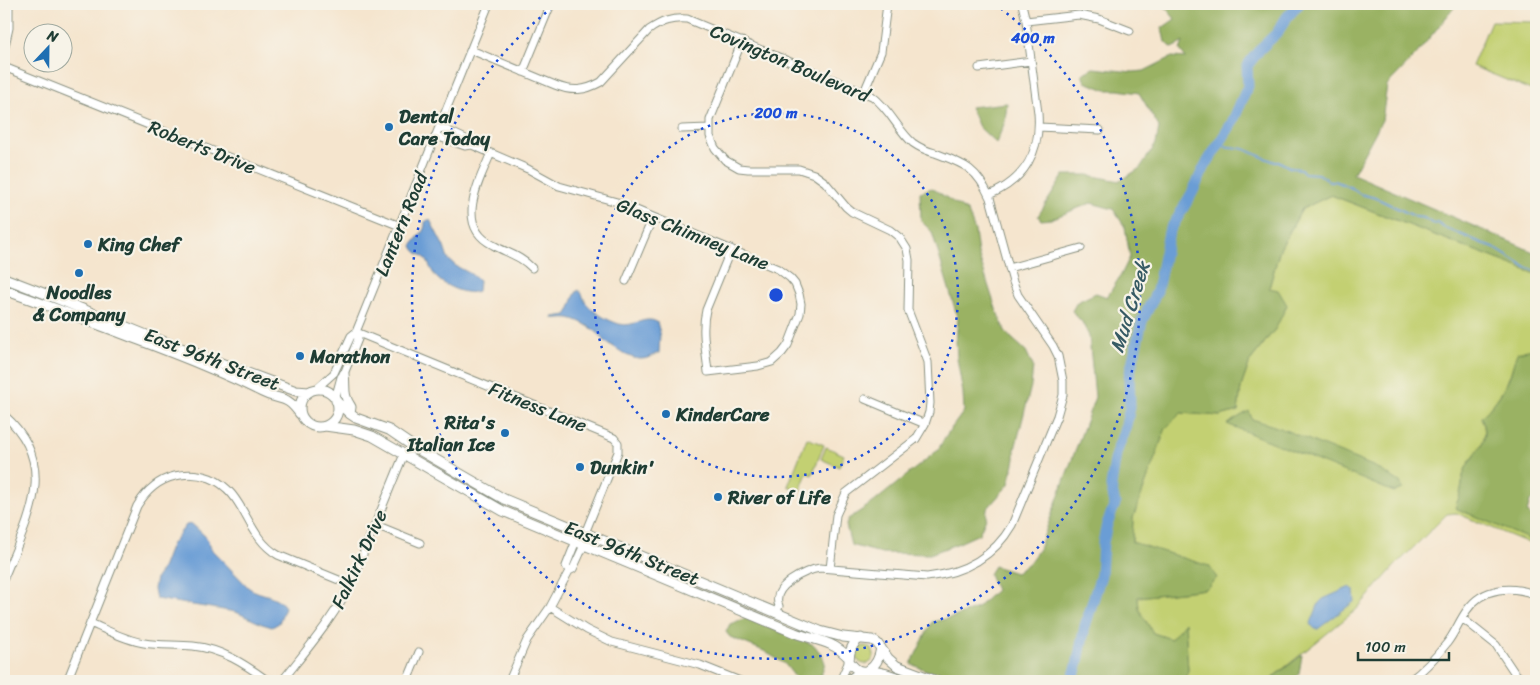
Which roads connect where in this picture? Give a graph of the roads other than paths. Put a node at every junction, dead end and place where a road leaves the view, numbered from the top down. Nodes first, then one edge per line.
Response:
1 (9, 4) edge
2 (489, 4) edge
3 (550, 4) edge
4 (887, 4) edge
5 (1022, 4) edge
6 (1026, 21) junction
7 (1130, 31) dead end
8 (742, 41) junction
9 (4, 50) edge
10 (471, 50) junction
11 (1031, 61) junction
12 (4, 67) edge
13 (978, 68) dead end
14 (523, 72) junction
15 (864, 92) junction
16 (440, 127) junction
17 (1039, 127) junction
18 (709, 128) junction
19 (682, 129) dead end
20 (1100, 130) dead end
21 (436, 136) junction
22 (472, 145) junction
23 (491, 153) junction
24 (989, 195) junction
25 (653, 217) junction
26 (400, 226) junction
27 (1081, 248) dead end
28 (731, 249) junction
29 (532, 268) dead end
30 (1009, 268) junction
31 (4, 278) edge
32 (626, 281) dead end
33 (4, 290) edge
34 (356, 332) junction
35 (344, 374) junction
36 (312, 391) junction
37 (865, 399) dead end
38 (335, 400) junction
39 (300, 414) junction
40 (350, 414) junction
41 (4, 415) edge
42 (925, 424) junction
43 (325, 426) junction
44 (404, 454) junction
45 (376, 524) junction
46 (585, 534) junction
47 (420, 543) dead end
48 (580, 543) junction
49 (830, 569) junction
50 (4, 578) edge
51 (351, 585) junction
52 (1536, 594) edge
53 (777, 603) junction
54 (723, 604) junction
55 (550, 606) junction
56 (766, 609) junction
57 (776, 613) junction
58 (1462, 618) junction
59 (90, 623) junction
60 (862, 638) junction
61 (881, 648) junction
62 (419, 652) dead end
63 (849, 659) junction
64 (864, 670) junction
65 (67, 681) edge
66 (268, 681) edge
67 (282, 681) edge
68 (407, 681) edge
69 (509, 681) edge
70 (740, 681) edge
71 (840, 681) edge
72 (846, 681) edge
73 (908, 681) edge
74 (937, 681) edge
75 (1409, 681) edge
76 (1523, 681) edge

1 - 9 street
2 - 10 street, Lantern Road
3 - 14 street
4 - 15 street
5 - 6 street
6 - 7 street
6 - 11 street
8 - 14 street, Covington Boulevard
8 - 15 street, Covington Boulevard
8 - 18 street
10 - 14 street, Covington Boulevard
10 - 16 street, Lantern Road
11 - 13 street
11 - 17 street
12 - 26 street, Roberts Drive
15 - 24 street, Covington Boulevard
16 - 21 street, Lantern Road
16 - 22 street, Glass Chimney Lane
17 - 20 street
17 - 24 street
18 - 19 street
18 - 42 street
21 - 22 street, Glass Chimney Lane
21 - 26 street, Lantern Road
22 - 23 street, Glass Chimney Lane
23 - 25 street, Glass Chimney Lane
23 - 29 street
24 - 30 street, Covington Boulevard
25 - 28 street, Glass Chimney Lane
25 - 32 street
26 - 34 street, Lantern Road
27 - 30 street
28 - 28 street, Glass Chimney Lane
30 - 49 street, Covington Boulevard
31 - 36 main road, East 96th Street
33 - 39 main road, East 96th Street
34 - 35 street, Lantern Road
34 - 36 street, Lantern Road
34 - 46 street, Fitness Lane
35 - 38 street, Lantern Road
35 - 40 main road
36 - 38 main road
36 - 39 main road
37 - 42 street
38 - 40 main road, East 96th Street
38 - 43 main road
39 - 43 main road
40 - 46 main road, East 96th Street
41 - 50 street
42 - 49 street
43 - 44 main road, East 96th Street
44 - 45 street, Falkirk Drive
44 - 48 main road, East 96th Street
45 - 47 street
45 - 51 street, Falkirk Drive
46 - 48 street, Fitness Lane
46 - 56 main road, East 96th Street
48 - 54 main road, East 96th Street
48 - 55 street, Fitness Lane
49 - 53 street, Covington Boulevard
51 - 59 street
51 - 67 street, Falkirk Drive
52 - 58 street
53 - 56 street, Covington Boulevard
53 - 57 street, Covington Boulevard
54 - 57 main road
54 - 63 main road, East 96th Street
55 - 69 street, Fitness Lane
55 - 70 street
56 - 57 main road, East 96th Street
57 - 60 main road, East 96th Street
58 - 75 street
58 - 76 street
59 - 65 street
59 - 66 street
60 - 61 main road, East 96th Street
60 - 63 main road
61 - 64 main road
61 - 74 main road, East 96th Street
62 - 68 street
63 - 64 main road, East 96th Street
63 - 71 street
64 - 72 street
64 - 73 main road

